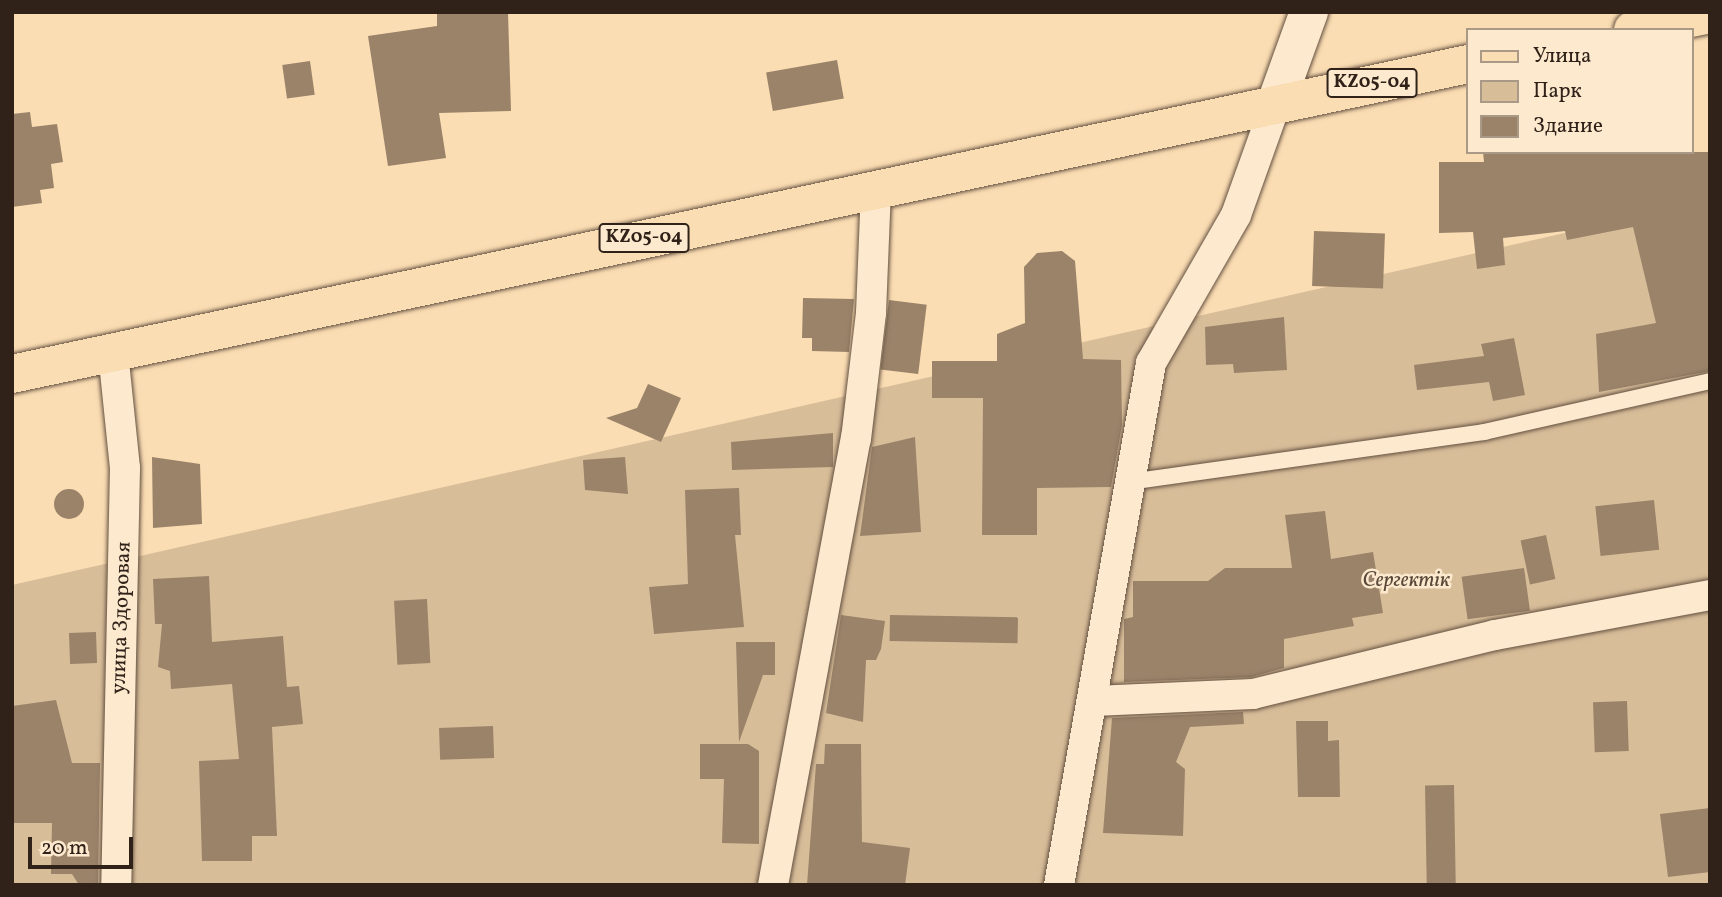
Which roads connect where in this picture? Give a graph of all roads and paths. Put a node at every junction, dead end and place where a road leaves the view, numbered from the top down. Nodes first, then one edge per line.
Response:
1 (1309, 12) edge
2 (1710, 14) edge
3 (1643, 28) edge
4 (1466, 64) edge
5 (1276, 103) junction
6 (876, 187) junction
7 (113, 352) junction
8 (12, 374) edge
9 (1710, 381) edge
10 (1129, 482) junction
11 (1710, 595) edge
12 (1094, 701) junction
13 (116, 885) edge
14 (773, 885) edge
15 (1059, 885) edge

1 - 5 street
2 - 3 main road
4 - 5 main road, KZ05-04
5 - 6 main road, KZ05-04
5 - 10 street
6 - 7 main road, KZ05-04
6 - 14 street
7 - 8 main road, KZ05-04
7 - 13 street, улица Здоровая
9 - 10 lane
10 - 12 street
11 - 12 street
12 - 15 street

